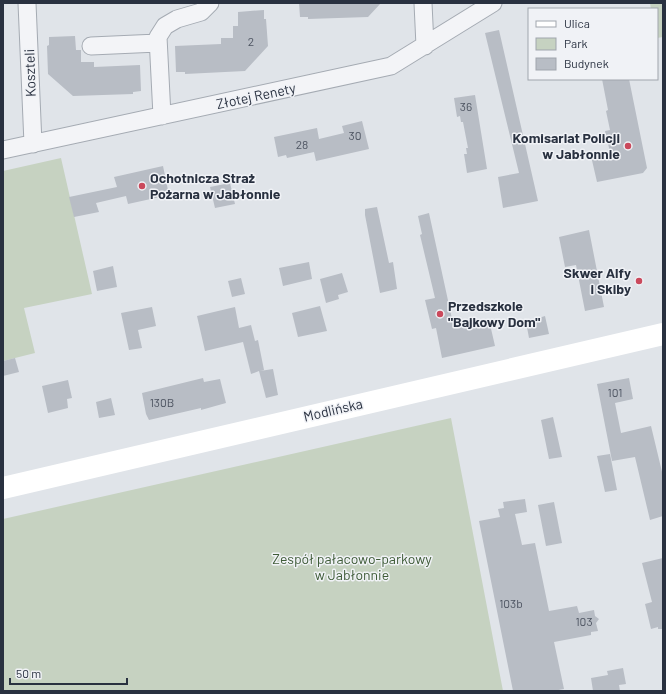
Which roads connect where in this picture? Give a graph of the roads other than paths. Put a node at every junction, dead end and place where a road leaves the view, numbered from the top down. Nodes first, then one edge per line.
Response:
1 (27, 3) edge
2 (210, 3) edge
3 (423, 3) edge
4 (493, 3) edge
5 (158, 43) junction
6 (90, 46) dead end
7 (425, 46) junction
8 (162, 116) junction
9 (33, 144) junction
10 (3, 150) edge
11 (663, 334) edge
12 (3, 488) edge

1 - 9 street, Koszteli
2 - 5 street
3 - 7 street
4 - 7 street, Złotej Renety
5 - 6 street
5 - 8 street
7 - 8 street, Złotej Renety
8 - 9 street, Złotej Renety
9 - 10 street, Złotej Renety
11 - 12 main road, Modlińska

